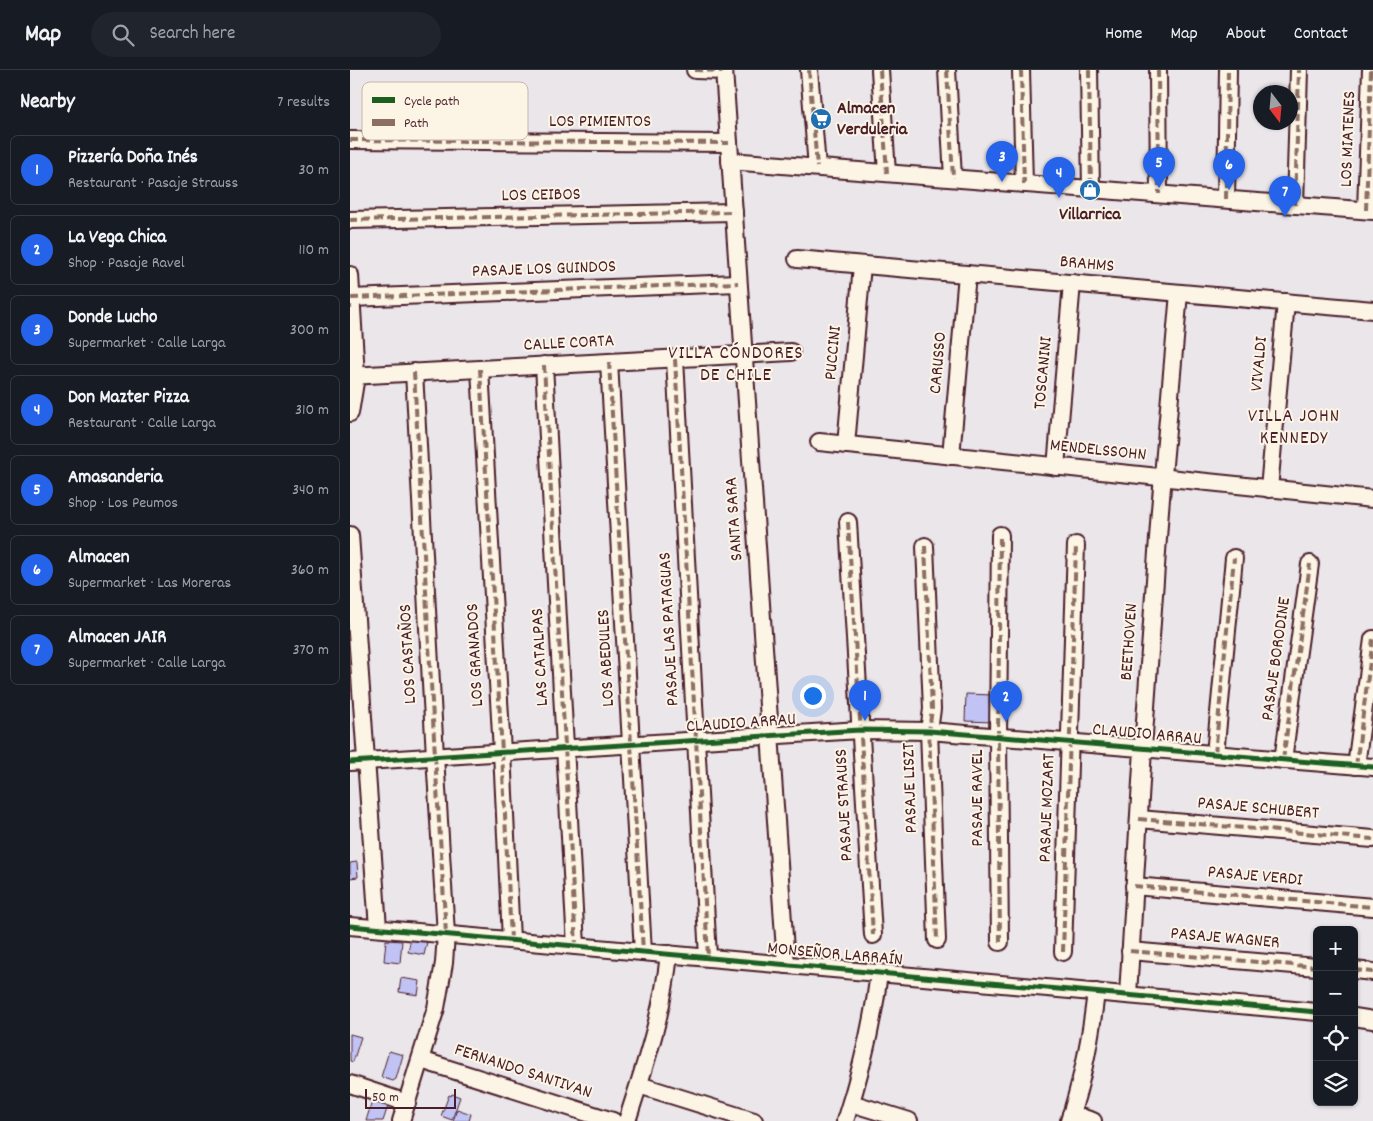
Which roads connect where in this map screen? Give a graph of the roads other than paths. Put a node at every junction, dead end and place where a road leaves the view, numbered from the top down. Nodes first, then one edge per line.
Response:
1 (695, 70) edge
2 (724, 70) edge
3 (809, 70) edge
4 (880, 70) edge
5 (947, 70) edge
6 (1020, 70) edge
7 (1090, 70) edge
8 (1158, 70) edge
9 (1228, 70) edge
10 (1300, 70) edge
11 (1371, 70) edge
12 (350, 140) edge
13 (729, 143) junction
14 (730, 161) junction
15 (817, 167) junction
16 (887, 173) junction
17 (953, 178) junction
18 (1024, 184) junction
19 (1091, 189) junction
20 (1158, 194) junction
21 (1226, 199) junction
22 (1295, 205) junction
23 (1369, 210) edge
24 (734, 212) junction
25 (350, 220) edge
26 (797, 259) dead end
27 (862, 265) junction
28 (967, 274) junction
29 (350, 275) edge
30 (738, 283) junction
31 (1072, 284) junction
32 (1179, 293) junction
33 (1286, 302) junction
34 (351, 304) edge
35 (1373, 310) edge
36 (791, 352) dead end
37 (743, 355) junction
38 (674, 359) junction
39 (609, 362) junction
40 (544, 365) junction
41 (480, 369) junction
42 (414, 372) junction
43 (353, 376) edge
44 (350, 413) edge
45 (819, 442) dead end
46 (846, 445) junction
47 (951, 456) junction
48 (1056, 467) junction
49 (1162, 478) junction
50 (1269, 488) junction
51 (1373, 499) edge
52 (848, 522) dead end
53 (350, 535) edge
54 (1000, 535) dead end
55 (1076, 545) dead end
56 (926, 546) dead end
57 (1234, 558) dead end
58 (1310, 564) dead end
59 (1373, 639) edge
60 (860, 730) junction
61 (929, 732) junction
62 (770, 736) junction
63 (998, 737) junction
64 (696, 740) junction
65 (1070, 743) junction
66 (632, 744) junction
67 (566, 748) junction
68 (1143, 749) junction
69 (502, 752) junction
70 (1215, 754) junction
71 (435, 756) junction
72 (1283, 760) junction
73 (358, 761) edge
74 (1356, 766) junction
75 (1373, 767) edge
76 (1139, 818) junction
77 (1373, 840) edge
78 (1134, 886) junction
79 (1373, 907) edge
80 (350, 926) edge
81 (378, 928) junction
82 (446, 934) junction
83 (873, 935) dead end
84 (511, 940) junction
85 (937, 940) dead end
86 (1000, 942) dead end
87 (576, 946) junction
88 (1130, 950) junction
89 (643, 952) junction
90 (1063, 952) dead end
91 (668, 954) junction
92 (708, 957) junction
93 (786, 964) junction
94 (1313, 967) edge
95 (1358, 970) edge
96 (1373, 972) edge
97 (879, 973) junction
98 (1096, 992) junction
99 (1128, 995) junction
100 (1313, 1012) edge
101 (1358, 1018) edge
102 (1373, 1020) edge
103 (421, 1060) junction
104 (350, 1084) edge
105 (639, 1085) junction
106 (407, 1103) junction
107 (851, 1103) junction
108 (1070, 1118) edge
109 (401, 1121) edge
110 (613, 1121) edge
111 (627, 1121) edge
112 (754, 1121) edge
113 (845, 1121) edge
114 (909, 1121) edge
115 (1093, 1121) edge

1 - 2 street
2 - 13 street, SANTA SARA
3 - 15 street
4 - 16 street
5 - 17 street
6 - 18 street
7 - 19 street
8 - 20 street
9 - 21 street
10 - 22 street
11 - 23 street, LOS MIATENES
12 - 13 street, LOS PIMIENTOS
13 - 14 street, SANTA SARA
14 - 15 street
14 - 24 street, SANTA SARA
15 - 16 street
16 - 17 street
17 - 18 street
18 - 19 street
19 - 20 street
20 - 21 street
21 - 22 street
22 - 23 street
24 - 25 street, LOS CEIBOS
24 - 30 street, SANTA SARA
26 - 27 street, BRAHMS
27 - 28 street, BRAHMS
27 - 46 street, PUCCINI
28 - 31 street, BRAHMS
28 - 47 street, CARUSSO
29 - 34 street
30 - 34 street, PASAJE LOS GUINDOS
30 - 37 street, SANTA SARA
31 - 32 street, BRAHMS
31 - 48 street, TOSCANINI
32 - 33 street, BRAHMS
32 - 49 street, BEETHOVEN
33 - 35 street, BRAHMS
33 - 50 street, VIVALDI
34 - 43 street
36 - 37 street, CALLE CORTA
37 - 38 street, CALLE CORTA
37 - 62 street, SANTA SARA
38 - 39 street, CALLE CORTA
38 - 64 street, PASAJE LAS PATAGUAS
39 - 40 street, CALLE CORTA
39 - 66 street, LOS ABEDULES
40 - 41 street, CALLE CORTA
40 - 67 street, LAS CATALPAS
41 - 42 street, CALLE CORTA
41 - 69 street, LOS GRANADOS
42 - 43 street, CALLE CORTA
42 - 71 street, LOS CASTAÑOS
43 - 44 street
45 - 46 street, MENDELSSOHN
46 - 47 street, MENDELSSOHN
47 - 48 street, MENDELSSOHN
48 - 49 street, MENDELSSOHN
49 - 50 street, MENDELSSOHN
49 - 68 street, BEETHOVEN
50 - 51 street, MENDELSSOHN
52 - 60 street, PASAJE STRAUSS
53 - 73 street
54 - 63 street, PASAJE RAVEL
55 - 65 street, PASAJE MOZART
56 - 61 street, PASAJE LISZT
57 - 70 street
58 - 72 street, PASAJE BORODINE
59 - 74 street
60 - 61 street, CLAUDIO ARRAU
60 - 62 street, CLAUDIO ARRAU
60 - 83 street, PASAJE STRAUSS
61 - 63 street, CLAUDIO ARRAU
61 - 85 street, PASAJE LISZT
62 - 64 street, CLAUDIO ARRAU
62 - 93 street, SANTA SARA
63 - 65 street, CLAUDIO ARRAU
63 - 86 street, PASAJE RAVEL
64 - 66 street, CLAUDIO ARRAU
64 - 92 street, PASAJE LAS PATAGUAS
65 - 68 street, CLAUDIO ARRAU
65 - 90 street, PASAJE MOZART
66 - 67 street, CLAUDIO ARRAU
66 - 89 street, LOS ABEDULES
67 - 69 street, CLAUDIO ARRAU
67 - 87 street, LAS CATALPAS
68 - 70 street, CLAUDIO ARRAU
68 - 76 street, BEETHOVEN
69 - 71 street, CLAUDIO ARRAU
69 - 84 street, LOS GRANADOS
70 - 72 street, CLAUDIO ARRAU
71 - 73 street, CLAUDIO ARRAU
71 - 82 street, LOS CASTAÑOS
72 - 74 street, CLAUDIO ARRAU
73 - 81 street
74 - 75 street, CLAUDIO ARRAU
76 - 77 street, PASAJE SCHUBERT
76 - 78 street, BEETHOVEN
78 - 79 street, PASAJE VERDI
78 - 88 street, BEETHOVEN
80 - 81 street, MONSEÑOR LARRAÍN
81 - 82 street, MONSEÑOR LARRAÍN
82 - 84 street, MONSEÑOR LARRAÍN
82 - 103 street, LOS CASTAÑOS
84 - 87 street, MONSEÑOR LARRAÍN
87 - 89 street, MONSEÑOR LARRAÍN
88 - 94 street, PASAJE WAGNER
88 - 99 street, BEETHOVEN
89 - 91 street, MONSEÑOR LARRAÍN
91 - 92 street, MONSEÑOR LARRAÍN
91 - 105 street
92 - 93 street, MONSEÑOR LARRAÍN
93 - 97 street, MONSEÑOR LARRAÍN
95 - 96 street
97 - 98 street, MONSEÑOR LARRAÍN
97 - 107 street
98 - 99 street, MONSEÑOR LARRAÍN
98 - 108 street
99 - 100 street, MONSEÑOR LARRAÍN
101 - 102 street
103 - 106 street, LOS CASTAÑOS
103 - 110 street, FERNANDO SANTIVAN
104 - 106 street
105 - 111 street
105 - 112 street
106 - 109 street, LOS CASTAÑOS
107 - 113 street
107 - 114 street
108 - 115 street

